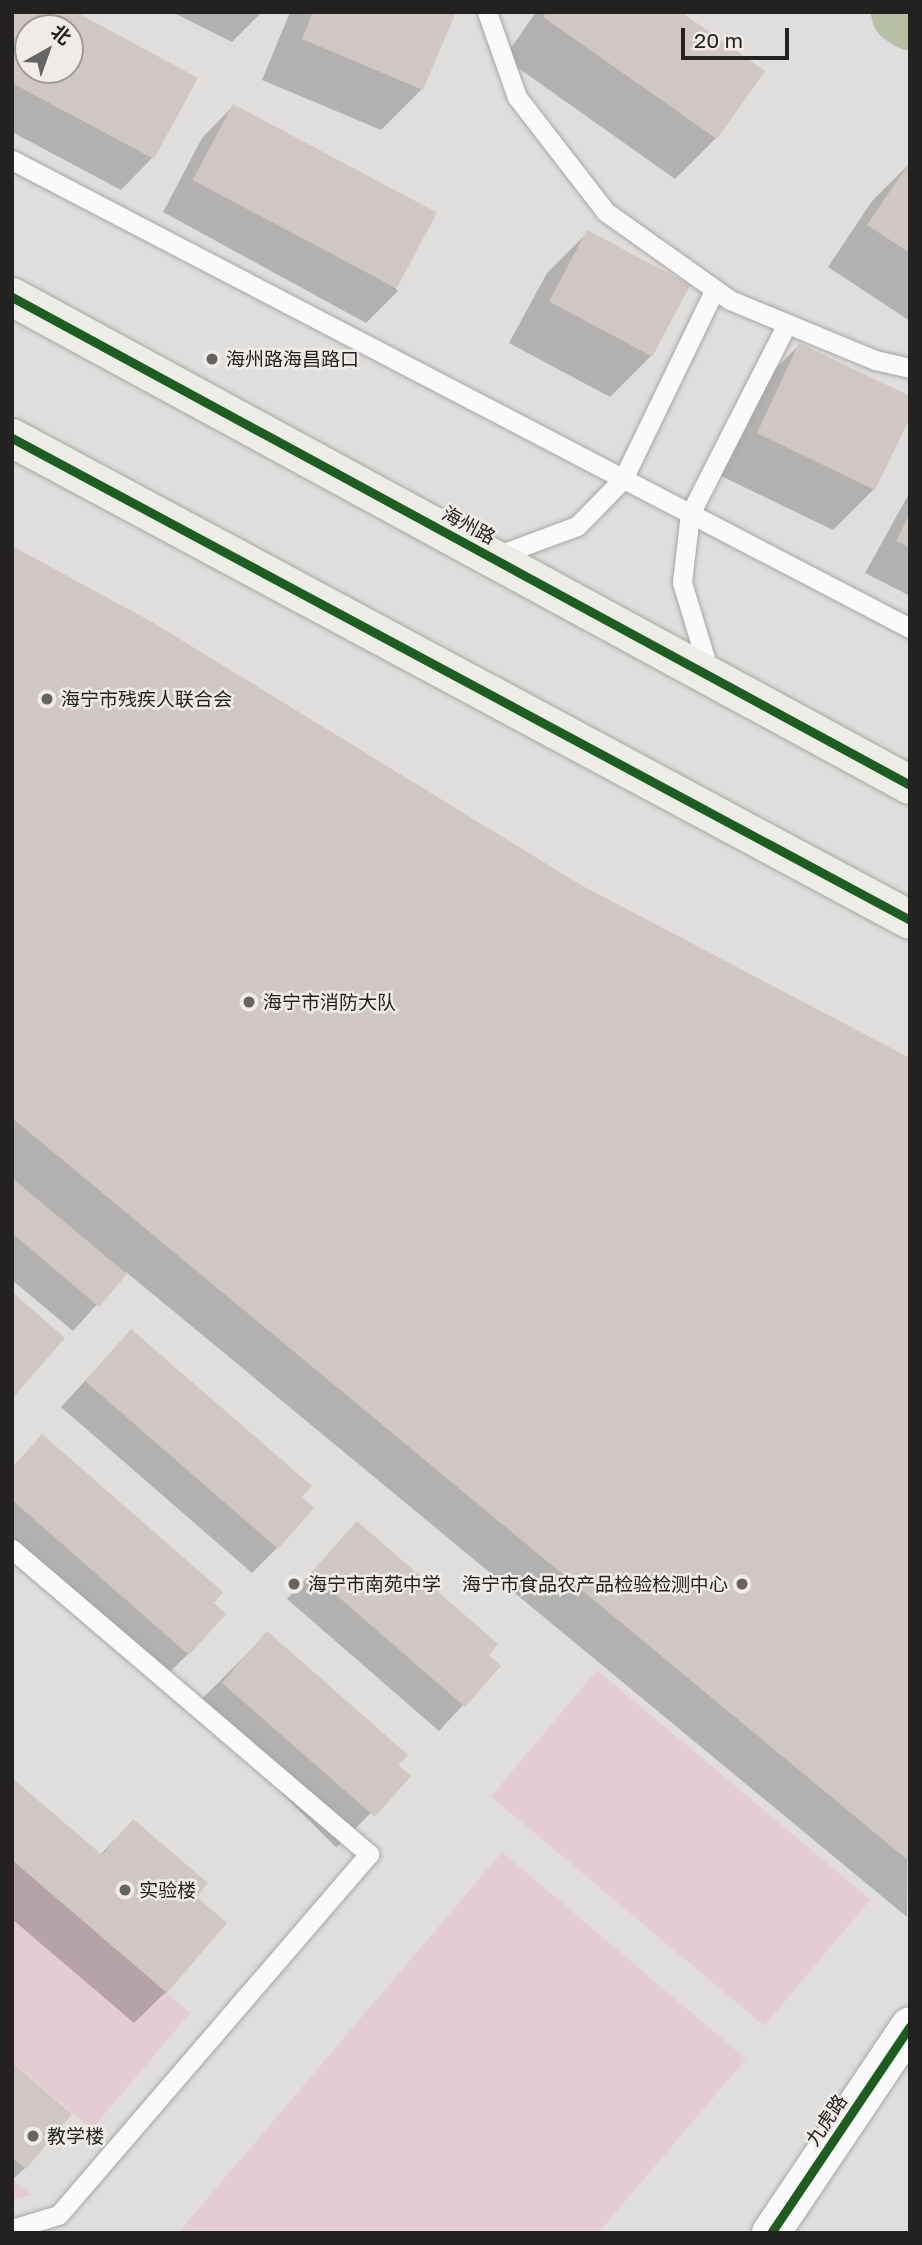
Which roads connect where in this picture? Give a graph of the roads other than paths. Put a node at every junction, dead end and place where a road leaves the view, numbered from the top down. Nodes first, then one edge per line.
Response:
1 (487, 12) edge
2 (12, 160) edge
3 (715, 289) junction
4 (12, 297) edge
5 (787, 324) junction
6 (910, 368) edge
7 (12, 438) edge
8 (623, 479) junction
9 (690, 514) junction
10 (492, 557) junction
11 (910, 628) edge
12 (710, 676) junction
13 (910, 785) edge
14 (910, 920) edge
15 (12, 1549) edge
16 (910, 2026) edge
17 (12, 2229) edge
18 (771, 2233) edge

1 - 3 lane
2 - 8 lane
3 - 5 lane
3 - 8 lane
4 - 10 main road, 海州路
5 - 6 lane
5 - 9 lane
7 - 14 main road
8 - 9 lane
8 - 10 lane
9 - 11 lane
9 - 12 lane
10 - 12 main road, 海州路
12 - 13 main road, 海州路
15 - 17 lane
16 - 18 street, 九虎路

